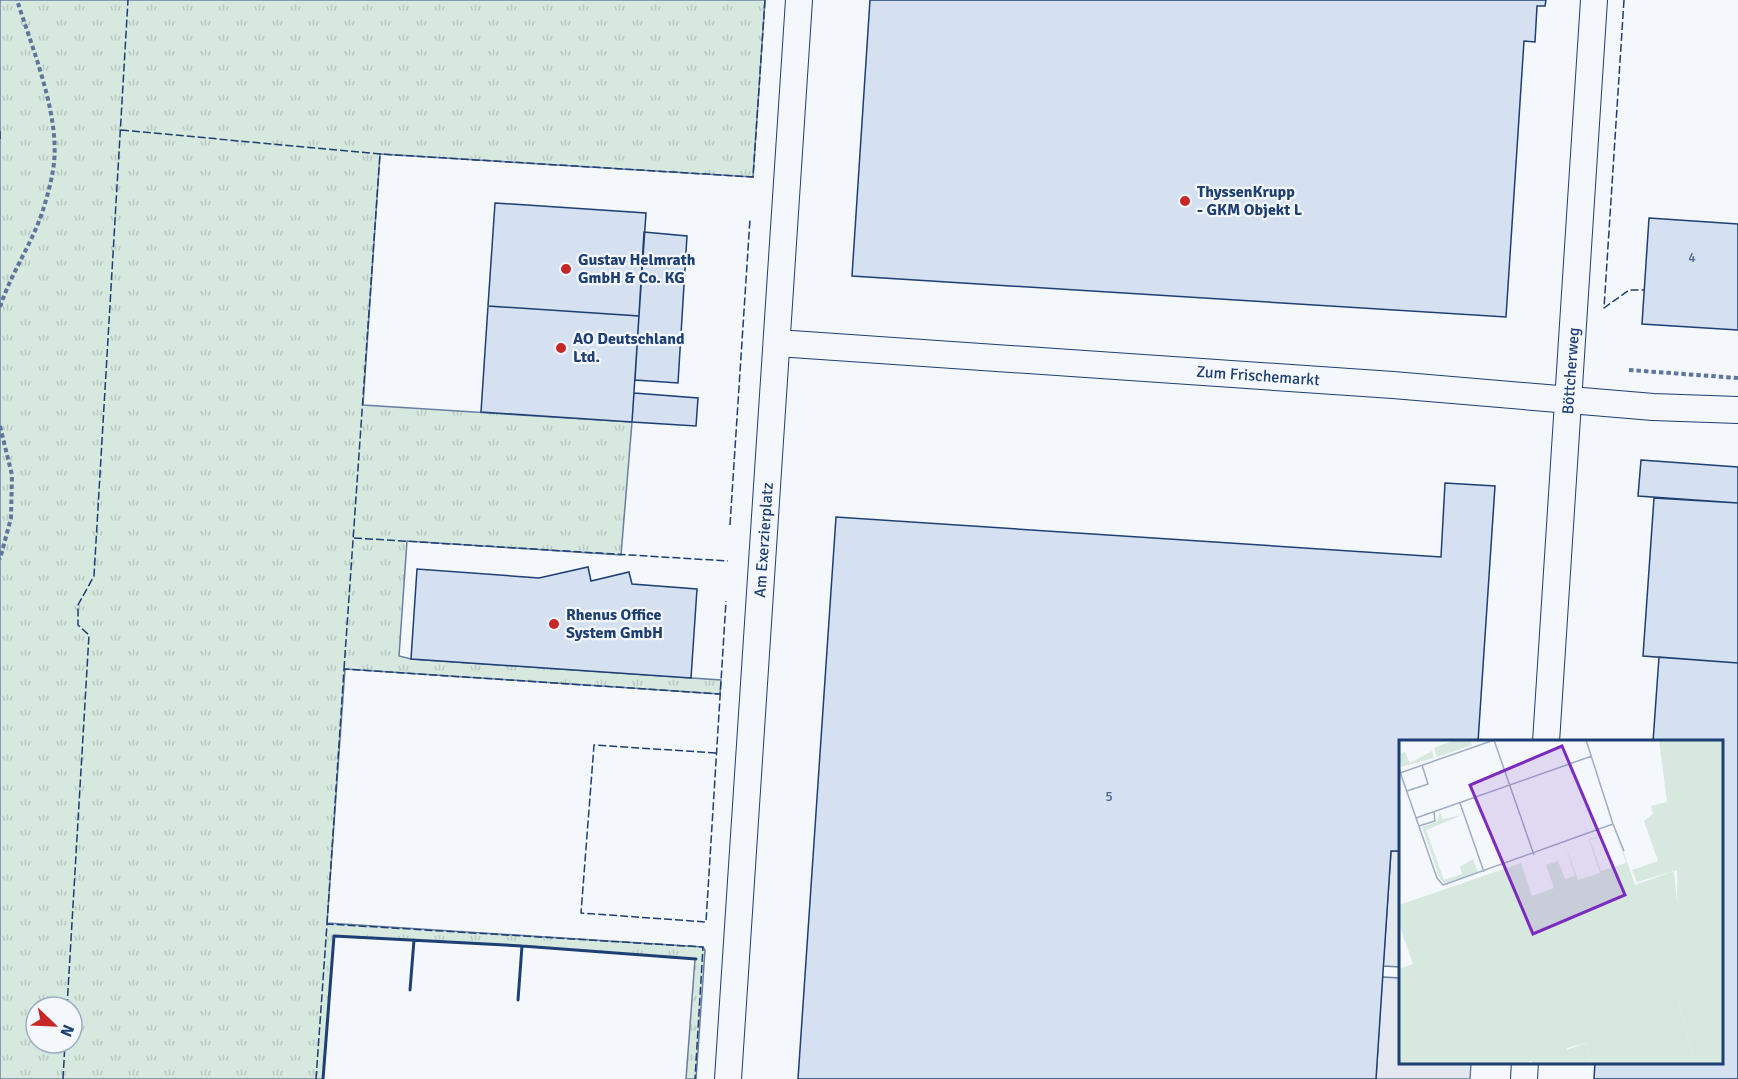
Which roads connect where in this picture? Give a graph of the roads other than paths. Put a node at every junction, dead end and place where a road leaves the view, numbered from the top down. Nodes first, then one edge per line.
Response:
1 (799, 0) edge
2 (1594, 0) edge
3 (777, 343) junction
4 (1569, 399) junction
5 (1738, 410) edge
6 (1546, 740) edge
7 (1525, 1064) edge
8 (728, 1079) edge
9 (1524, 1079) edge

1 - 3 street, Am Exerzierplatz
2 - 4 street, Böttcherweg
3 - 4 street, Zum Frischemarkt
3 - 8 street, Am Exerzierplatz
4 - 5 street, Zum Frischemarkt
4 - 6 street, Böttcherweg
7 - 9 street

